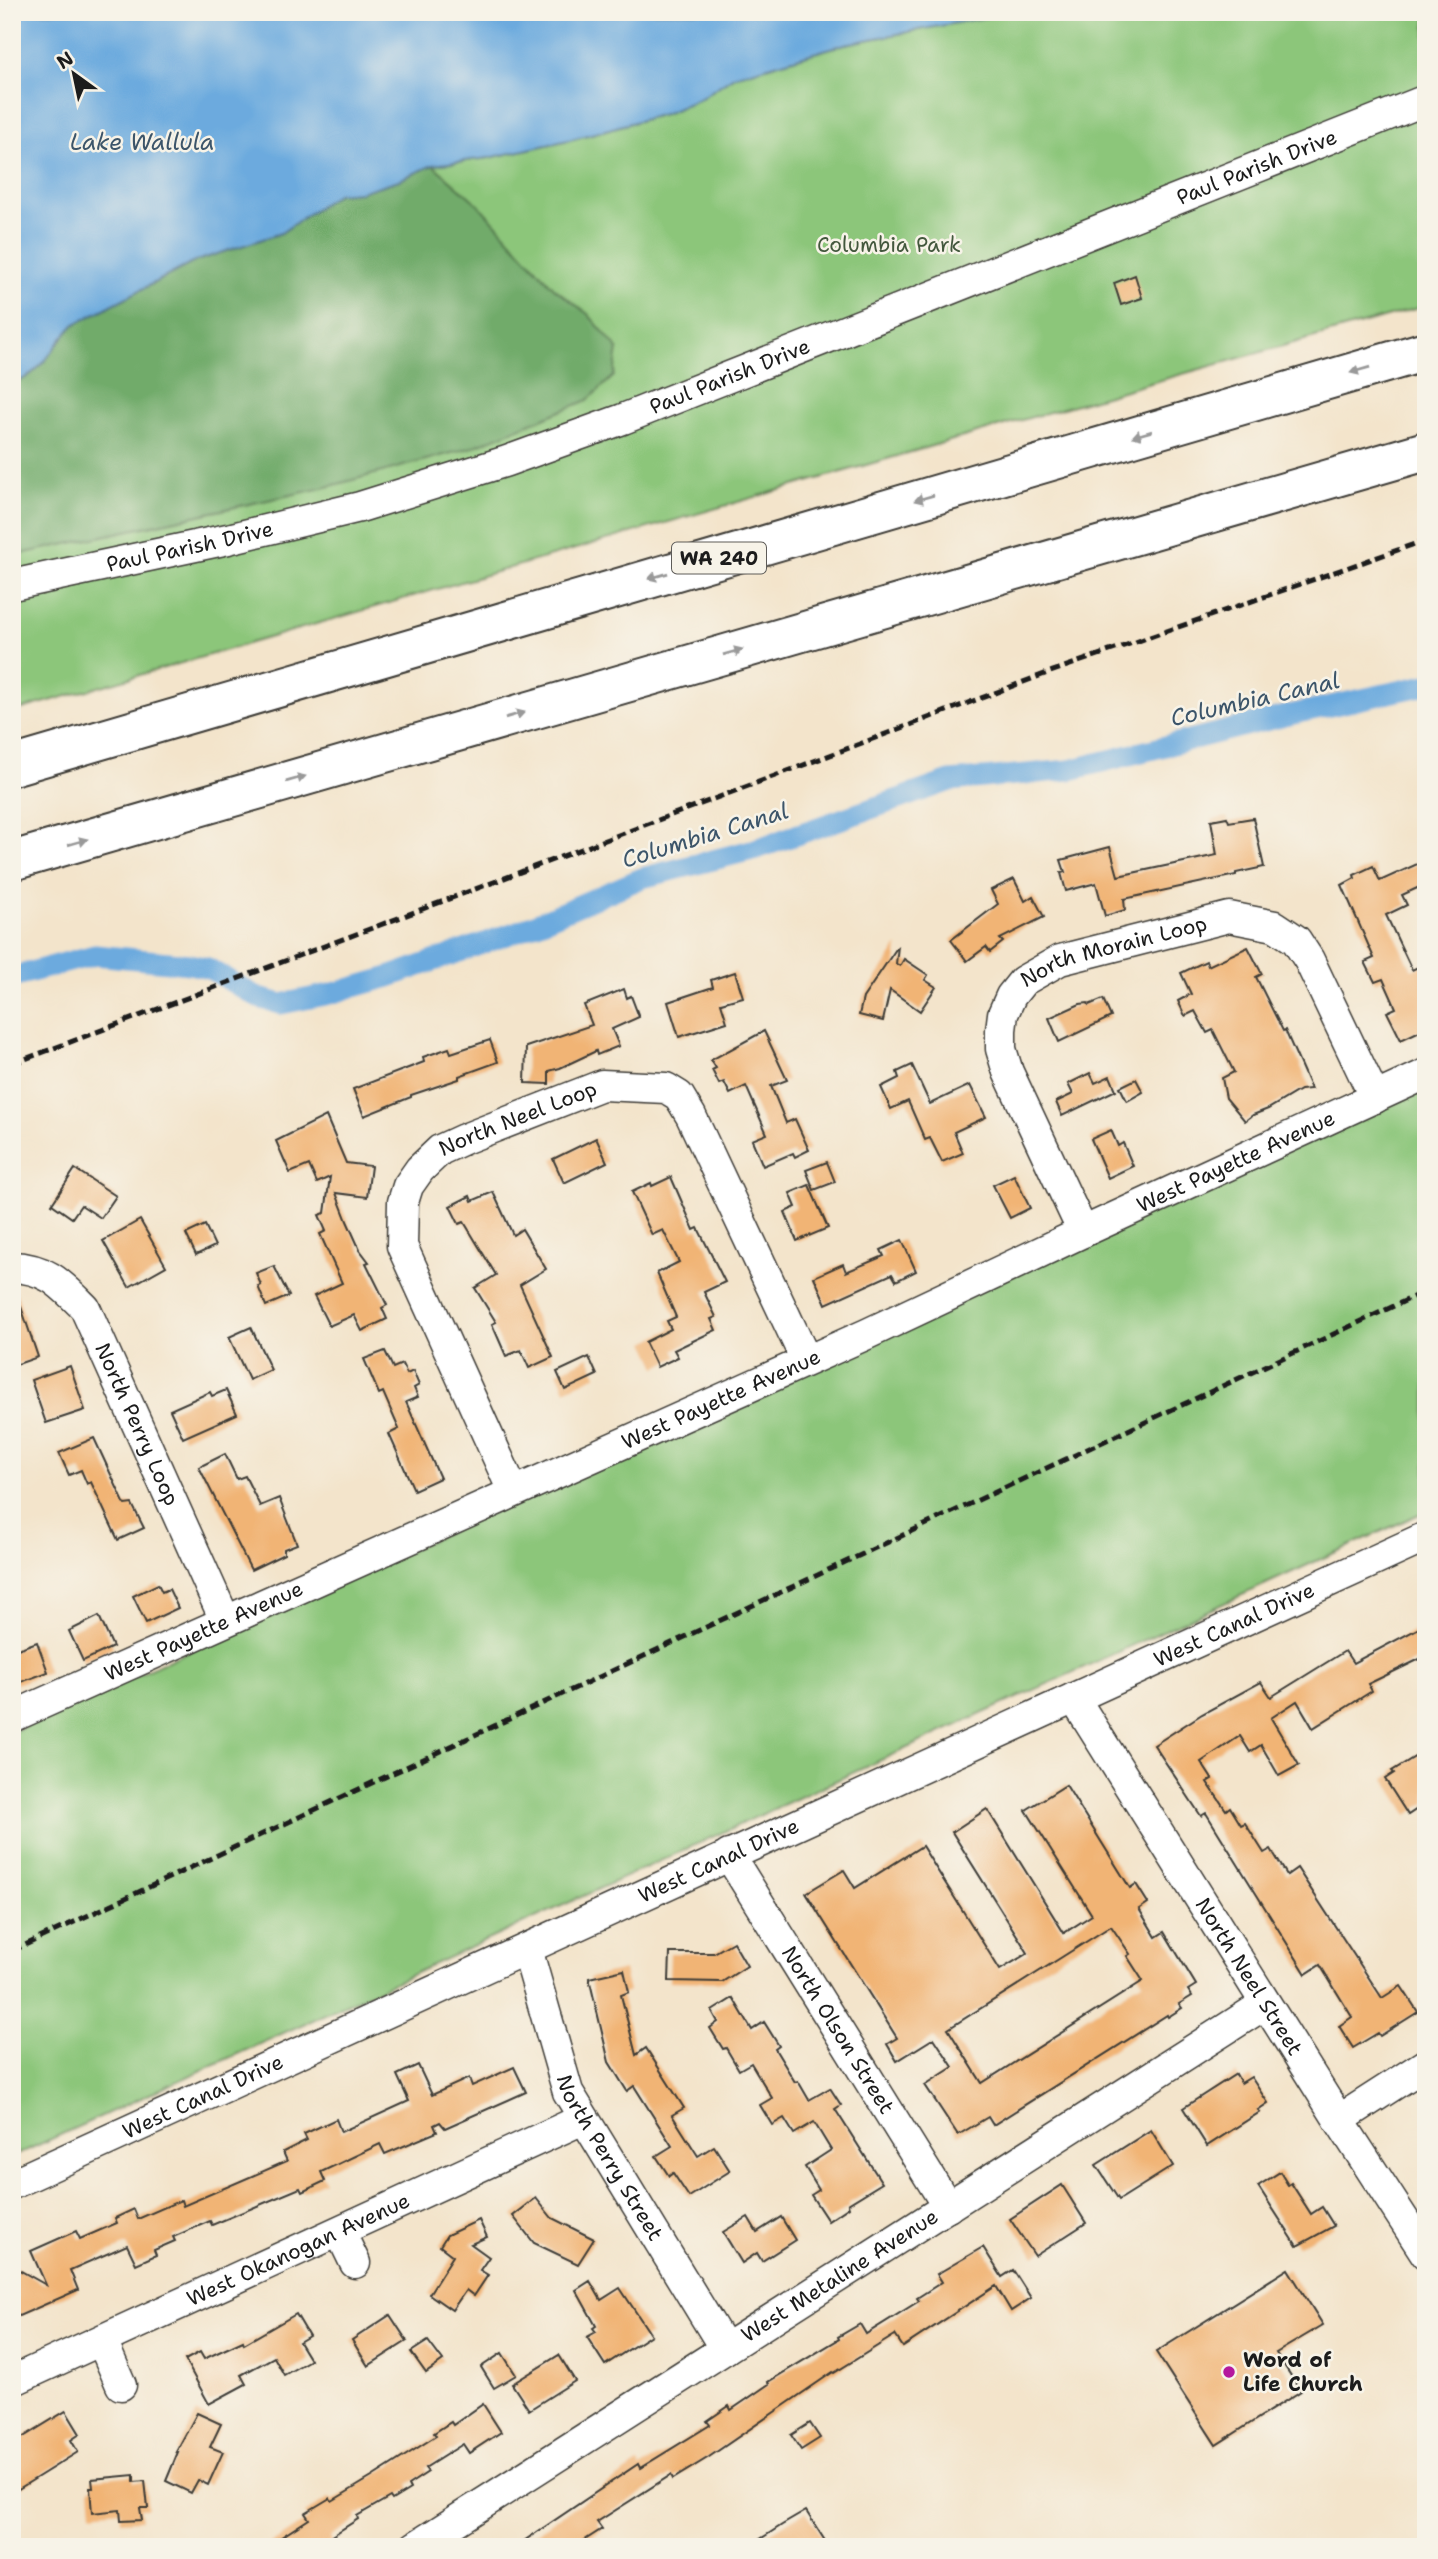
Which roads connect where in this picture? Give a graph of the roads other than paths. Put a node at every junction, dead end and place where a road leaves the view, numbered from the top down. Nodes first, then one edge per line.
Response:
1 (1426, 100) edge
2 (1426, 351) edge
3 (1426, 451) edge
4 (12, 585) edge
5 (12, 766) edge
6 (12, 861) edge
7 (1426, 1074) edge
8 (1376, 1098) junction
9 (1083, 1232) junction
10 (12, 1266) edge
11 (806, 1360) junction
12 (513, 1491) junction
13 (1426, 1537) edge
14 (225, 1620) junction
15 (1074, 1698) junction
16 (12, 1717) edge
17 (729, 1855) junction
18 (527, 1949) junction
19 (1265, 2004) junction
20 (1426, 2064) edge
21 (583, 2119) junction
22 (1339, 2120) junction
23 (12, 2184) edge
24 (948, 2207) junction
25 (340, 2232) junction
26 (1426, 2254) edge
27 (355, 2263) dead end
28 (102, 2341) junction
29 (725, 2349) junction
30 (12, 2381) edge
31 (121, 2385) dead end
32 (415, 2547) edge

1 - 4 street, Paul Parish Drive
2 -> 5 highway, WA 240
6 -> 3 highway
7 - 8 street, West Payette Avenue
8 - 9 street, West Payette Avenue
8 - 9 street, North Morain Loop
9 - 11 street, West Payette Avenue
10 - 14 street, North Perry Loop
11 - 12 street, West Payette Avenue
11 - 12 street, North Neel Loop
12 - 14 street, West Payette Avenue
13 - 15 street, West Canal Drive
14 - 16 street, West Payette Avenue
15 - 17 street, West Canal Drive
15 - 19 street, North Neel Street
17 - 18 street, West Canal Drive
17 - 24 street, North Olson Street
18 - 21 street, North Perry Street
18 - 23 street, West Canal Drive
19 - 22 street, North Neel Street
19 - 24 street, West Metaline Avenue
20 - 22 street
21 - 25 street, West Okanogan Avenue
21 - 29 street, North Perry Street
22 - 26 street, North Neel Street
24 - 29 street, West Metaline Avenue
25 - 27 street
25 - 28 street, West Okanogan Avenue
28 - 30 street, West Okanogan Avenue
28 - 31 street
29 - 32 street, West Metaline Avenue

